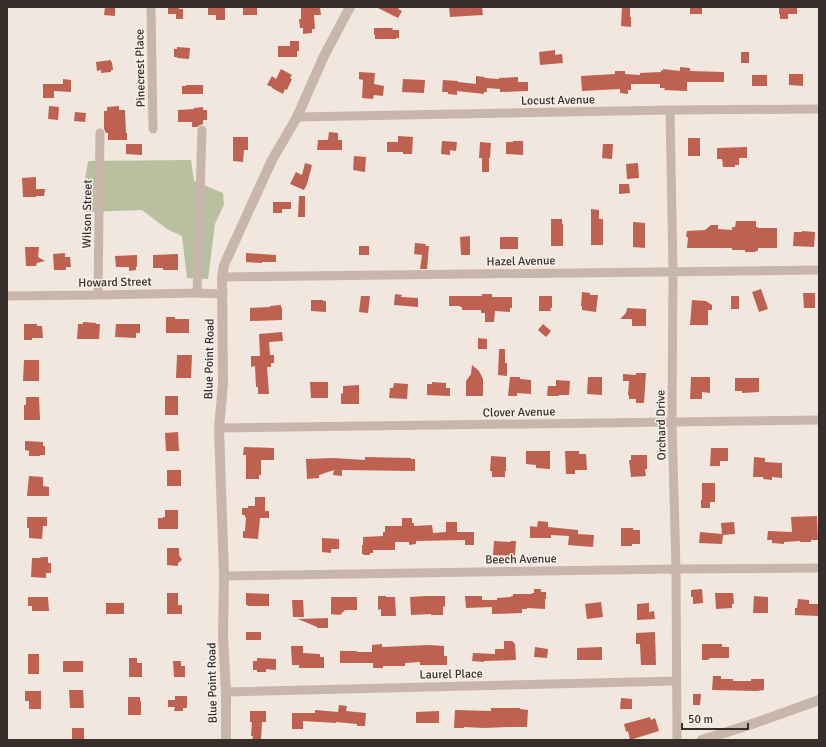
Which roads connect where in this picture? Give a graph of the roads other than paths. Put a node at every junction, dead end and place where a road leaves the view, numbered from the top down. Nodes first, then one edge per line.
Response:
1 (151, 7) edge
2 (350, 7) edge
3 (819, 109) edge
4 (670, 110) junction
5 (297, 117) junction
6 (153, 128) dead end
7 (202, 130) dead end
8 (100, 133) dead end
9 (819, 270) edge
10 (673, 271) junction
11 (222, 277) junction
12 (197, 292) junction
13 (223, 294) junction
14 (98, 295) junction
15 (7, 296) edge
16 (819, 420) edge
17 (672, 422) junction
18 (219, 428) junction
19 (819, 568) edge
20 (676, 569) junction
21 (224, 576) junction
22 (676, 681) junction
23 (226, 692) junction
24 (819, 700) edge
25 (226, 740) edge
26 (677, 740) edge
27 (702, 740) edge

1 - 6 street, Pinecrest Place
2 - 5 street, Blue Point Road
3 - 4 street, Locust Avenue
4 - 5 street, Locust Avenue
4 - 10 street, Orchard Drive
5 - 11 street, Blue Point Road
7 - 12 street
8 - 14 street, Wilson Street
9 - 10 street, Hazel Avenue
10 - 11 street, Hazel Avenue
10 - 17 street, Orchard Drive
11 - 13 street, Blue Point Road
12 - 13 street, Howard Street
12 - 14 street, Howard Street
13 - 18 street, Blue Point Road
14 - 15 street, Howard Street
16 - 17 street, Clover Avenue
17 - 18 street, Clover Avenue
17 - 20 street, Orchard Drive
18 - 21 street, Blue Point Road
19 - 20 street, Beech Avenue
20 - 21 street, Beech Avenue
20 - 22 street, Orchard Drive
21 - 23 street, Blue Point Road
22 - 23 street, Laurel Place
22 - 26 street, Orchard Drive
23 - 25 street, Blue Point Road
24 - 27 street

